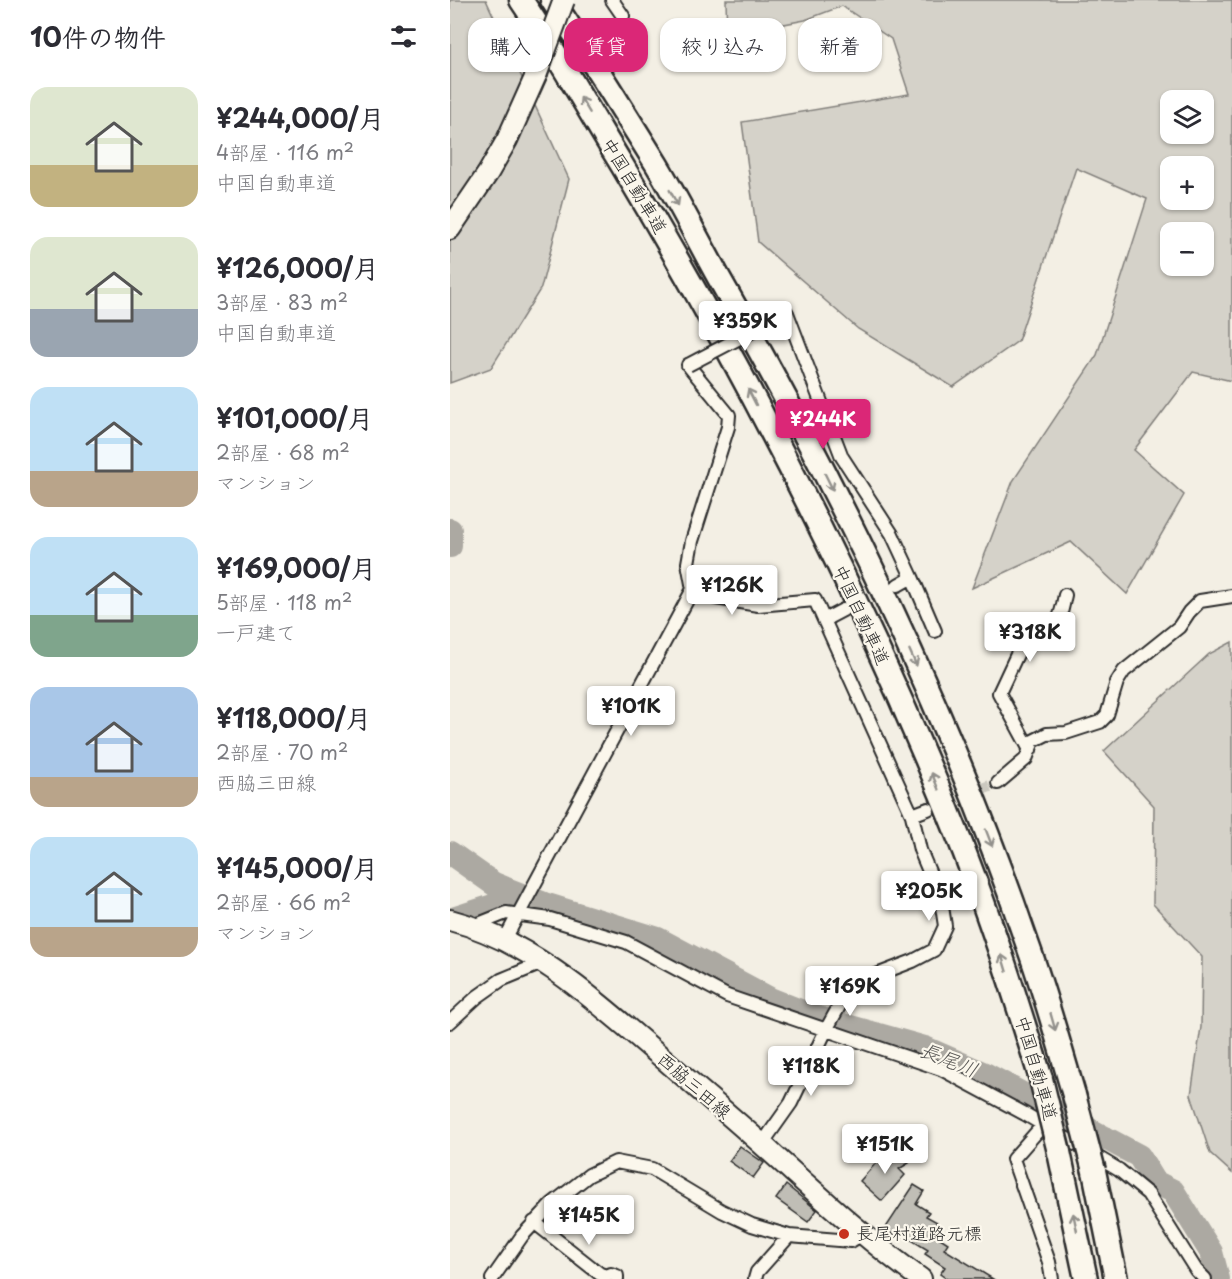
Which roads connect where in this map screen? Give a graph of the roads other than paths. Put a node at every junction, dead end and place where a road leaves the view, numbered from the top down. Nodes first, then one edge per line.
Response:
1 (521, 0) edge
2 (552, 0) edge
3 (564, 0) edge
4 (612, 0) edge
5 (622, 16) dead end
6 (450, 229) edge
7 (912, 577) junction
8 (898, 585) dead end
9 (693, 589) junction
10 (1065, 595) dead end
11 (1232, 596) edge
12 (843, 610) dead end
13 (824, 620) junction
14 (935, 632) dead end
15 (1030, 750) junction
16 (998, 783) tunnel mouth
17 (928, 809) tunnel mouth
18 (912, 815) junction
19 (519, 914) junction
20 (461, 923) edge
21 (504, 941) junction
22 (542, 963) junction
23 (450, 1022) edge
24 (826, 1030) junction
25 (1043, 1125) junction
26 (762, 1144) junction
27 (534, 1222) junction
28 (862, 1234) junction
29 (789, 1236) junction
30 (492, 1279) edge
31 (617, 1279) edge
32 (754, 1279) edge
33 (921, 1279) edge
34 (1052, 1279) edge
35 (1086, 1279) edge
36 (1116, 1279) edge
37 (1205, 1279) edge

35 -> 1 highway, 中国自動車道, bridge
2 -> 36 highway, 中国自動車道, bridge
3 - 6 main road, bridge
4 - 5 street
7 - 8 street
7 - 9 street, bridge
7 - 14 street
9 - 13 street
9 - 19 street
10 - 15 street
11 - 15 street
12 - 13 street
13 - 18 street
15 - 16 street
17 - 18 street
18 - 24 street
19 - 20 street
19 - 21 street
19 - 24 street
20 - 21 main road, 西脇三田線
21 - 22 main road, 西脇三田線
22 - 23 street
22 - 26 main road, 西脇三田線
24 - 25 street
24 - 26 street
25 - 34 street
25 - 37 street
26 - 28 main road, 西脇三田線
27 - 29 street
27 - 30 street
27 - 31 street
28 - 29 street
28 - 33 main road, 西脇三田線
29 - 32 street

